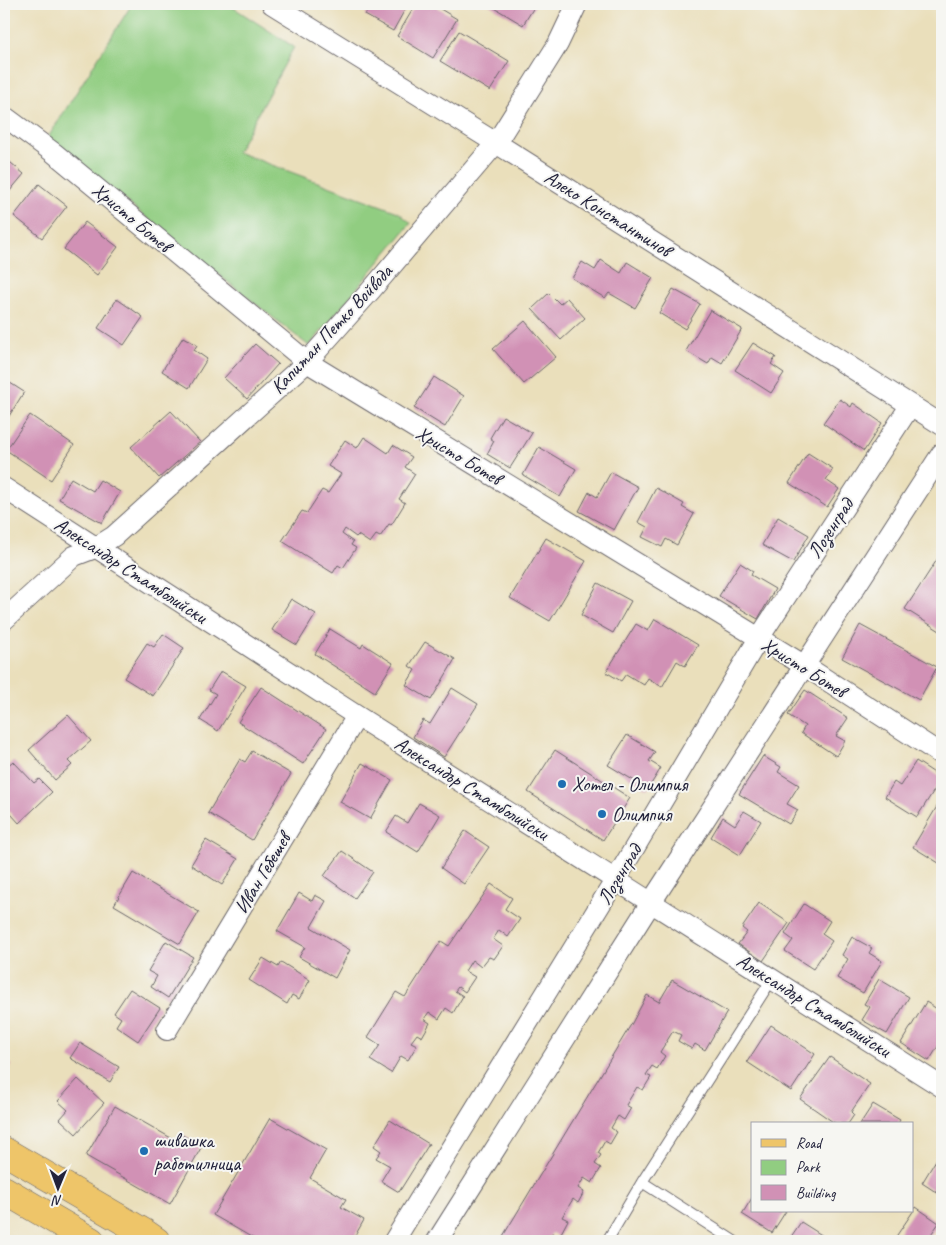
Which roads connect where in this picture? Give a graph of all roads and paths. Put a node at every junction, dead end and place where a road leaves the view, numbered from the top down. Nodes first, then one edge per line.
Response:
1 (272, 4) edge
2 (578, 4) edge
3 (4, 116) edge
4 (496, 143) junction
5 (307, 362) junction
6 (910, 406) junction
7 (942, 426) edge
8 (942, 453) edge
9 (4, 488) edge
10 (95, 548) junction
11 (4, 620) edge
12 (759, 638) junction
13 (805, 666) junction
14 (358, 716) junction
15 (942, 755) edge
16 (616, 879) junction
17 (652, 901) junction
18 (772, 979) junction
19 (167, 1030) dead end
20 (942, 1087) edge
21 (4, 1152) edge
22 (642, 1182) junction
23 (4, 1190) edge
24 (90, 1241) edge
25 (156, 1241) edge
26 (394, 1241) edge
27 (437, 1241) edge
28 (607, 1241) edge
29 (734, 1241) edge

1 - 4 street, Алеко Константинов
2 - 4 street, Капитан Петко Войвода
3 - 5 street, Христо Ботев
4 - 5 street, Капитан Петко Войвода
4 - 6 street, Алеко Константинов
5 - 10 street, Капитан Петко Войвода
5 - 12 street, Христо Ботев
6 - 7 street, Алеко Константинов
6 - 12 street, Лозенград
8 - 13 street, Лозенград
9 - 10 street, Александър Стамболийски
10 - 11 street, Капитан Петко Войвода
10 - 14 street, Александър Стамболийски
12 - 13 street, Христо Ботев
12 - 16 street, Лозенград
13 - 15 street, Христо Ботев
13 - 17 street, Лозенград
14 - 16 street, Александър Стамболийски
14 - 19 street, Иван Гебешев
16 - 17 street, Александър Стамболийски
16 - 26 street, Лозенград
17 - 18 street, Александър Стамболийски
17 - 27 street, Лозенград
18 - 20 street, Александър Стамболийски
18 - 22 lane
21 - 25 main road
22 - 28 lane
22 - 29 lane
23 - 24 main road

